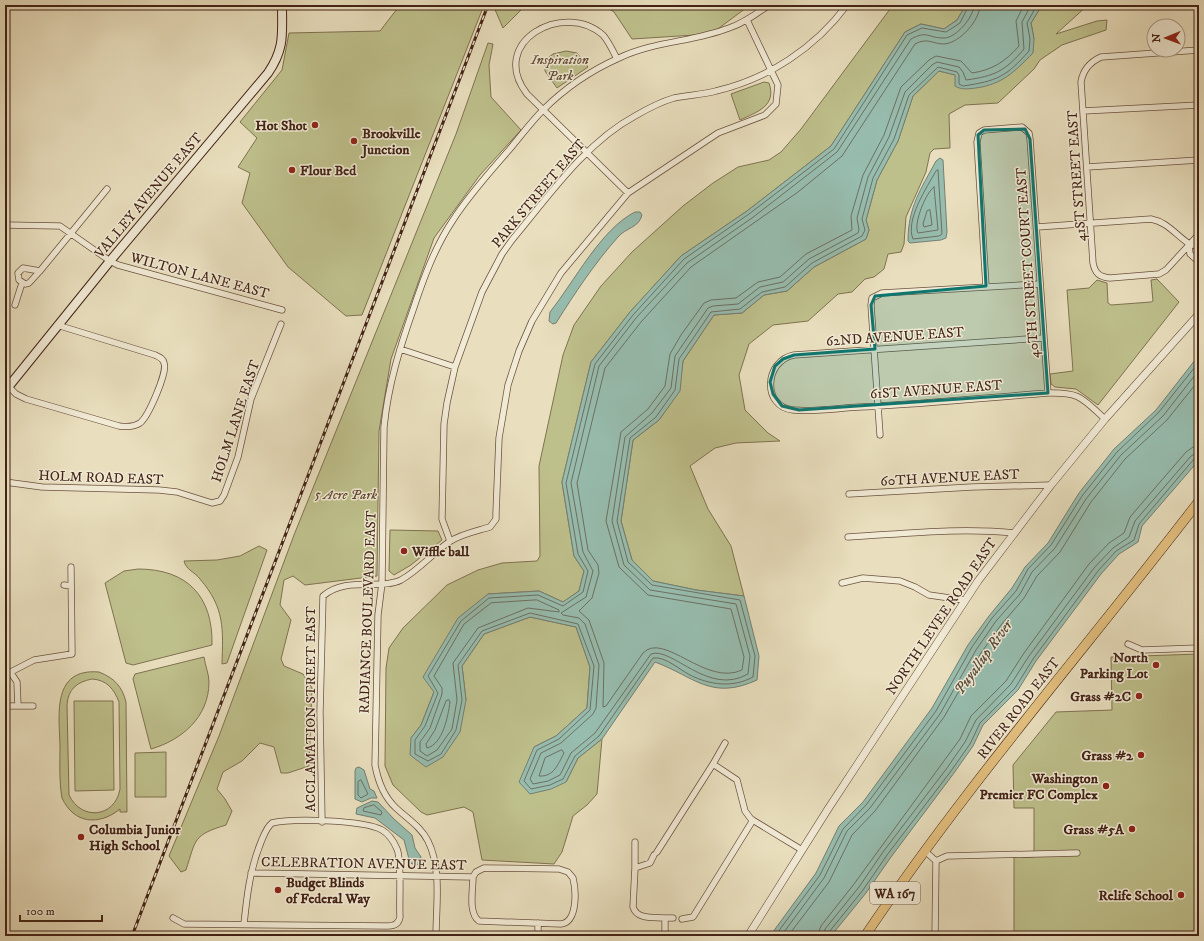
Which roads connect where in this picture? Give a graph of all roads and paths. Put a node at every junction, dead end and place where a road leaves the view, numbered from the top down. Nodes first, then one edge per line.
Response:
1 (282, 5) edge
2 (769, 5) edge
3 (847, 5) edge
4 (747, 20) junction
5 (1199, 50) edge
6 (617, 59) junction
7 (772, 70) junction
8 (1199, 105) edge
9 (543, 110) junction
10 (1083, 111) junction
11 (586, 152) junction
12 (1199, 160) edge
13 (1087, 166) junction
14 (107, 189) dead end
15 (628, 193) junction
16 (1091, 222) junction
17 (5, 225) edge
18 (1037, 226) junction
19 (72, 232) junction
20 (1199, 234) edge
21 (1189, 244) junction
22 (1199, 248) edge
23 (110, 261) junction
24 (1199, 262) edge
25 (40, 271) junction
26 (22, 283) junction
27 (1040, 284) junction
28 (986, 286) junction
29 (15, 305) dead end
30 (282, 310) dead end
31 (1199, 314) edge
32 (281, 324) dead end
33 (58, 325) junction
34 (1043, 338) junction
35 (400, 349) junction
36 (875, 349) junction
37 (455, 367) junction
38 (6, 387) edge
39 (771, 388) joint
40 (1048, 393) junction
41 (878, 406) junction
42 (1105, 419) junction
43 (880, 435) dead end
44 (5, 482) edge
45 (1051, 485) junction
46 (849, 494) dead end
47 (1199, 501) edge
48 (218, 502) joint
49 (1014, 533) junction
50 (848, 537) dead end
51 (450, 541) junction
52 (71, 567) dead end
53 (382, 583) junction
54 (842, 583) dead end
55 (64, 585) dead end
56 (71, 586) junction
57 (964, 600) junction
58 (1128, 644) dead end
59 (1199, 648) edge
60 (8, 674) edge
61 (5, 706) edge
62 (18, 706) junction
63 (33, 706) dead end
64 (725, 743) dead end
65 (713, 764) junction
66 (753, 820) junction
67 (322, 822) junction
68 (635, 842) dead end
69 (802, 850) junction
70 (925, 851) junction
71 (1077, 853) dead end
72 (936, 861) junction
73 (635, 868) junction
74 (251, 873) junction
75 (399, 876) junction
76 (436, 876) junction
77 (473, 877) junction
78 (173, 918) dead end
79 (665, 918) junction
80 (673, 918) dead end
81 (682, 919) dead end
82 (538, 923) junction
83 (244, 924) junction
84 (436, 936) edge
85 (538, 936) edge
86 (665, 936) edge
87 (748, 936) edge
88 (865, 936) edge
89 (935, 936) edge

1 - 23 main road, VALLEY AVENUE EAST
2 - 4 street, RADIANCE BOULEVARD EAST
3 - 7 street, PARK STREET EAST
4 - 6 street, RADIANCE BOULEVARD EAST
4 - 7 street
5 - 10 street, 41ST STREET EAST
6 - 9 street, RADIANCE BOULEVARD EAST
6 - 9 street
7 - 11 street, PARK STREET EAST
7 - 15 street
8 - 10 street
9 - 11 street
9 - 35 street, RADIANCE BOULEVARD EAST
10 - 13 street, 41ST STREET EAST
11 - 15 street
11 - 37 street, PARK STREET EAST
12 - 13 street
13 - 16 street, 41ST STREET EAST
14 - 19 street
15 - 51 street
16 - 18 street
16 - 21 street
16 - 21 street, 41ST STREET EAST
17 - 19 street, WILTON LANE EAST
18 - 27 street, 40TH STREET COURT EAST
18 - 28 street, 40TH STREET COURT EAST
19 - 23 street, WILTON LANE EAST
19 - 25 street
20 - 21 street
21 - 22 street
21 - 24 street
23 - 30 street, WILTON LANE EAST
23 - 33 main road, VALLEY AVENUE EAST
25 - 26 street
25 - 26 street
26 - 29 street
27 - 28 street
27 - 34 street, 40TH STREET COURT EAST
28 - 36 street
31 - 42 street, NORTH LEVEE ROAD EAST
32 - 48 street, HOLM LANE EAST
33 - 38 main road, VALLEY AVENUE EAST
33 - 38 street
34 - 36 street, 62ND AVENUE EAST
34 - 40 street, 40TH STREET COURT EAST
35 - 37 street
35 - 53 street, RADIANCE BOULEVARD EAST
36 - 39 street, 62ND AVENUE EAST
36 - 41 street
37 - 51 street, PARK STREET EAST
39 - 41 street, 61ST AVENUE EAST
40 - 41 street, 61ST AVENUE EAST
40 - 42 street, 61ST AVENUE EAST
41 - 43 street
42 - 45 street, NORTH LEVEE ROAD EAST
44 - 48 street, HOLM ROAD EAST
45 - 46 street, 60TH AVENUE EAST
45 - 49 street, NORTH LEVEE ROAD EAST
47 - 70 main road, RIVER ROAD EAST / WA 167
49 - 50 street
49 - 57 street, NORTH LEVEE ROAD EAST
51 - 53 street
52 - 56 street
53 - 67 street, ACCLAMATION STREET EAST
53 - 76 street, RADIANCE BOULEVARD EAST
54 - 57 street
55 - 56 street
56 - 60 street
57 - 69 street, NORTH LEVEE ROAD EAST
58 - 59 street
60 - 62 street
61 - 62 street
62 - 63 street
64 - 65 street
65 - 66 street
65 - 73 street
66 - 69 street
66 - 81 street
67 - 74 street
67 - 75 street
68 - 73 street
69 - 87 street, NORTH LEVEE ROAD EAST
70 - 72 street
70 - 88 main road, RIVER ROAD EAST / WA 167
71 - 72 street
72 - 89 street
73 - 79 street
74 - 75 street, CELEBRATION AVENUE EAST
74 - 83 street
75 - 76 street, CELEBRATION AVENUE EAST
75 - 83 street
76 - 77 street, CELEBRATION AVENUE EAST
76 - 84 street, RADIANCE BOULEVARD EAST
77 - 82 street
77 - 82 street, CELEBRATION AVENUE EAST
78 - 83 street
79 - 80 street
79 - 86 street
82 - 85 street

